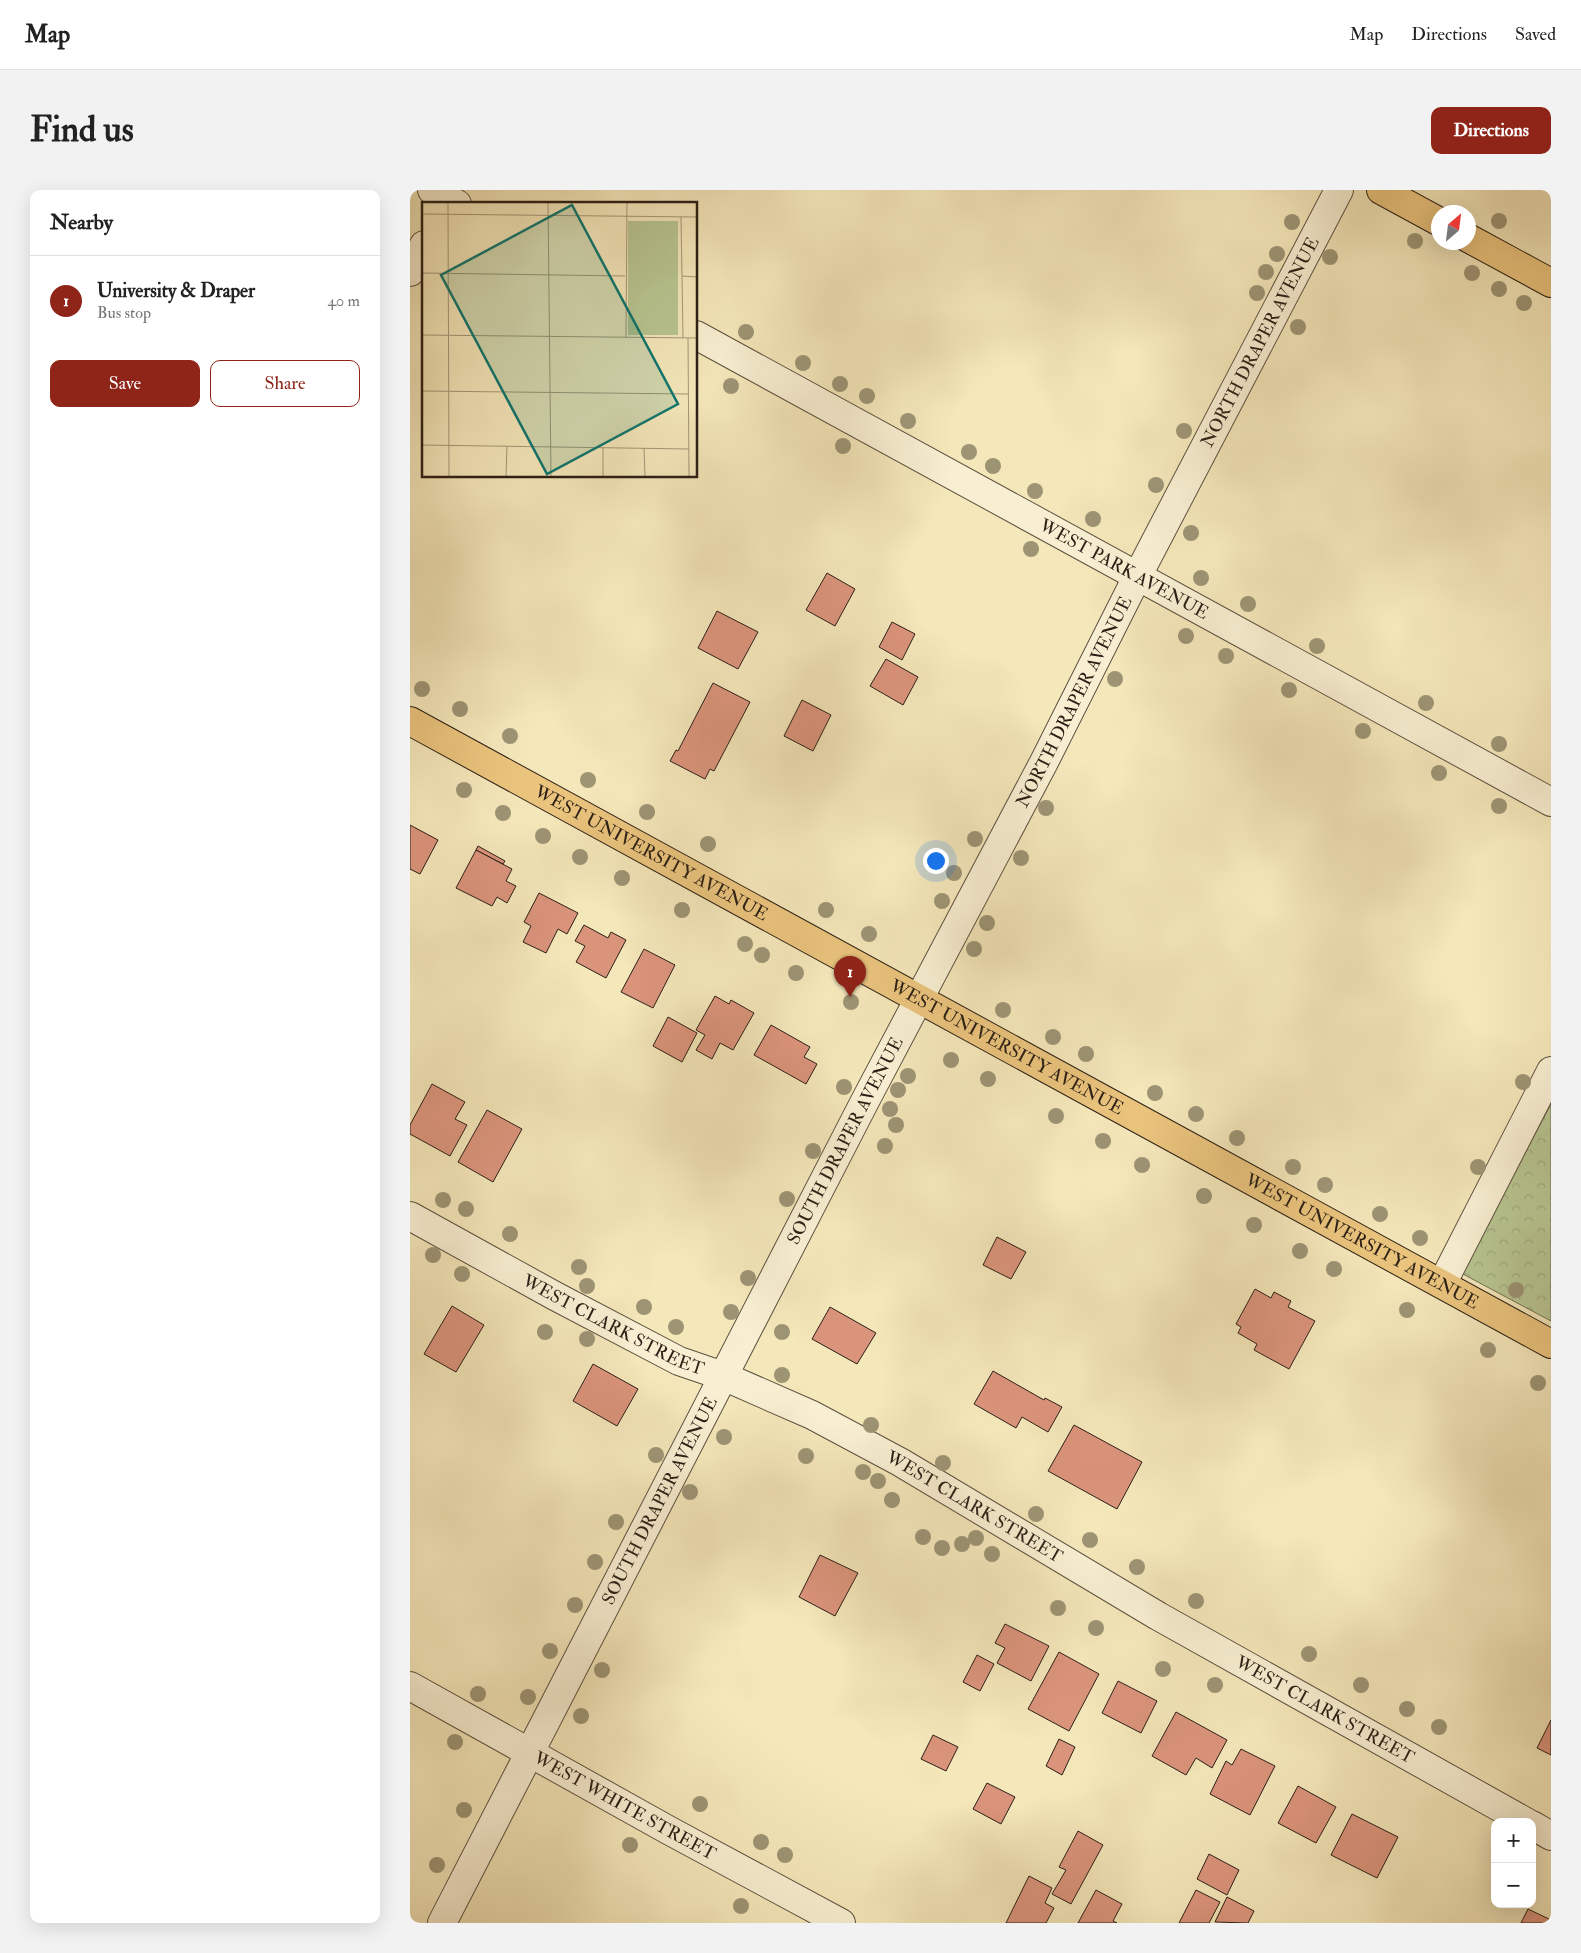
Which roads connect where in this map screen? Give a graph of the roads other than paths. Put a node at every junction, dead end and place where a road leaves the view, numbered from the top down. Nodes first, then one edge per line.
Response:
1 (1339, 190) edge
2 (1381, 190) edge
3 (1431, 217) edge
4 (1476, 242) edge
5 (422, 249) edge
6 (410, 272) edge
7 (1551, 283) edge
8 (698, 336) edge
9 (1137, 577) junction
10 (410, 722) edge
11 (1551, 802) edge
12 (919, 1000) junction
13 (1551, 1071) edge
14 (410, 1216) edge
15 (1442, 1284) junction
16 (1551, 1344) edge
17 (723, 1376) junction
18 (410, 1686) edge
19 (530, 1752) junction
20 (1519, 1818) edge
21 (1536, 1827) edge
22 (1551, 1836) edge
23 (442, 1923) edge
24 (841, 1923) edge

1 - 9 street, NORTH DRAPER AVENUE
2 - 3 main road
4 - 7 main road
5 - 6 street
8 - 9 street, WEST PARK AVENUE
9 - 11 street, WEST PARK AVENUE
9 - 12 street, NORTH DRAPER AVENUE
10 - 12 main road, WEST UNIVERSITY AVENUE
12 - 15 main road, WEST UNIVERSITY AVENUE
12 - 17 street, SOUTH DRAPER AVENUE
13 - 15 street
14 - 17 street, WEST CLARK STREET
15 - 16 main road, WEST UNIVERSITY AVENUE
17 - 19 street, SOUTH DRAPER AVENUE
17 - 20 street, WEST CLARK STREET
18 - 19 street, WEST WHITE STREET
19 - 23 street, SOUTH DRAPER AVENUE
19 - 24 street, WEST WHITE STREET
21 - 22 street

